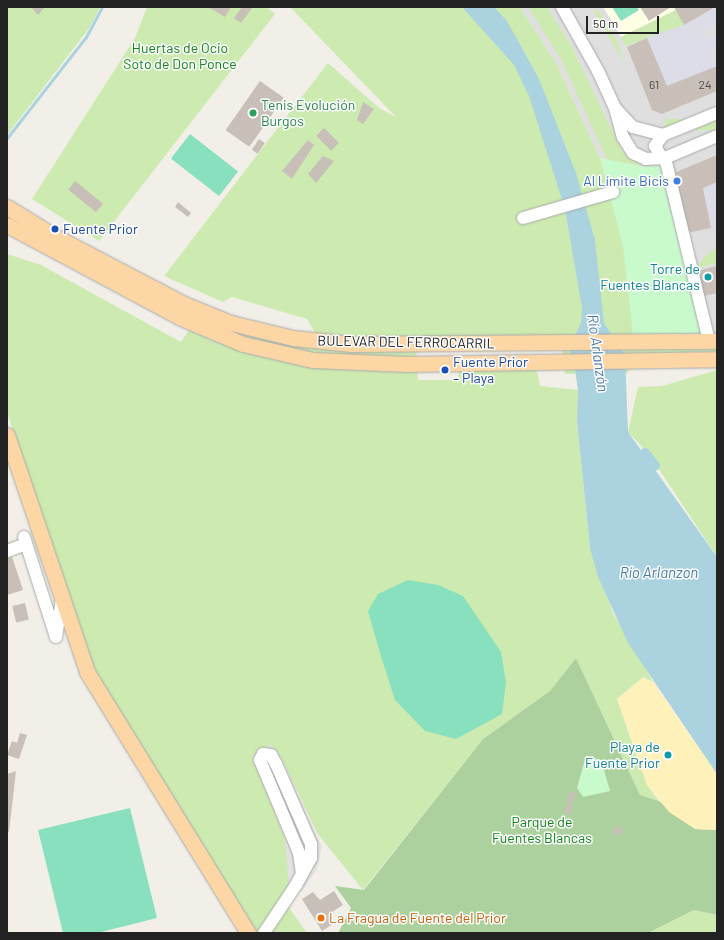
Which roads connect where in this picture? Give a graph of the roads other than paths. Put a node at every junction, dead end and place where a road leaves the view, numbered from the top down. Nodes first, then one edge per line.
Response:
1 (562, 7) edge
2 (615, 108) junction
3 (717, 113) edge
4 (663, 135) junction
5 (717, 136) edge
6 (663, 158) junction
7 (612, 192) dead end
8 (7, 207) edge
9 (529, 217) dead end
10 (7, 225) edge
11 (713, 341) edge
12 (717, 359) edge
13 (7, 435) edge
14 (7, 551) edge
15 (62, 600) junction
16 (302, 875) junction
17 (248, 933) edge
18 (264, 933) edge

1 - 2 street
2 - 4 street
2 - 6 street
3 - 4 street
4 - 6 street
5 - 6 street
6 - 11 street
7 - 9 street
8 - 11 main road, BULEVAR DEL FERROCARRIL
10 - 12 main road, BULEVAR DEL FERROCARRIL
13 - 15 main road
14 - 15 street
15 - 17 main road
16 - 16 street
16 - 18 street

